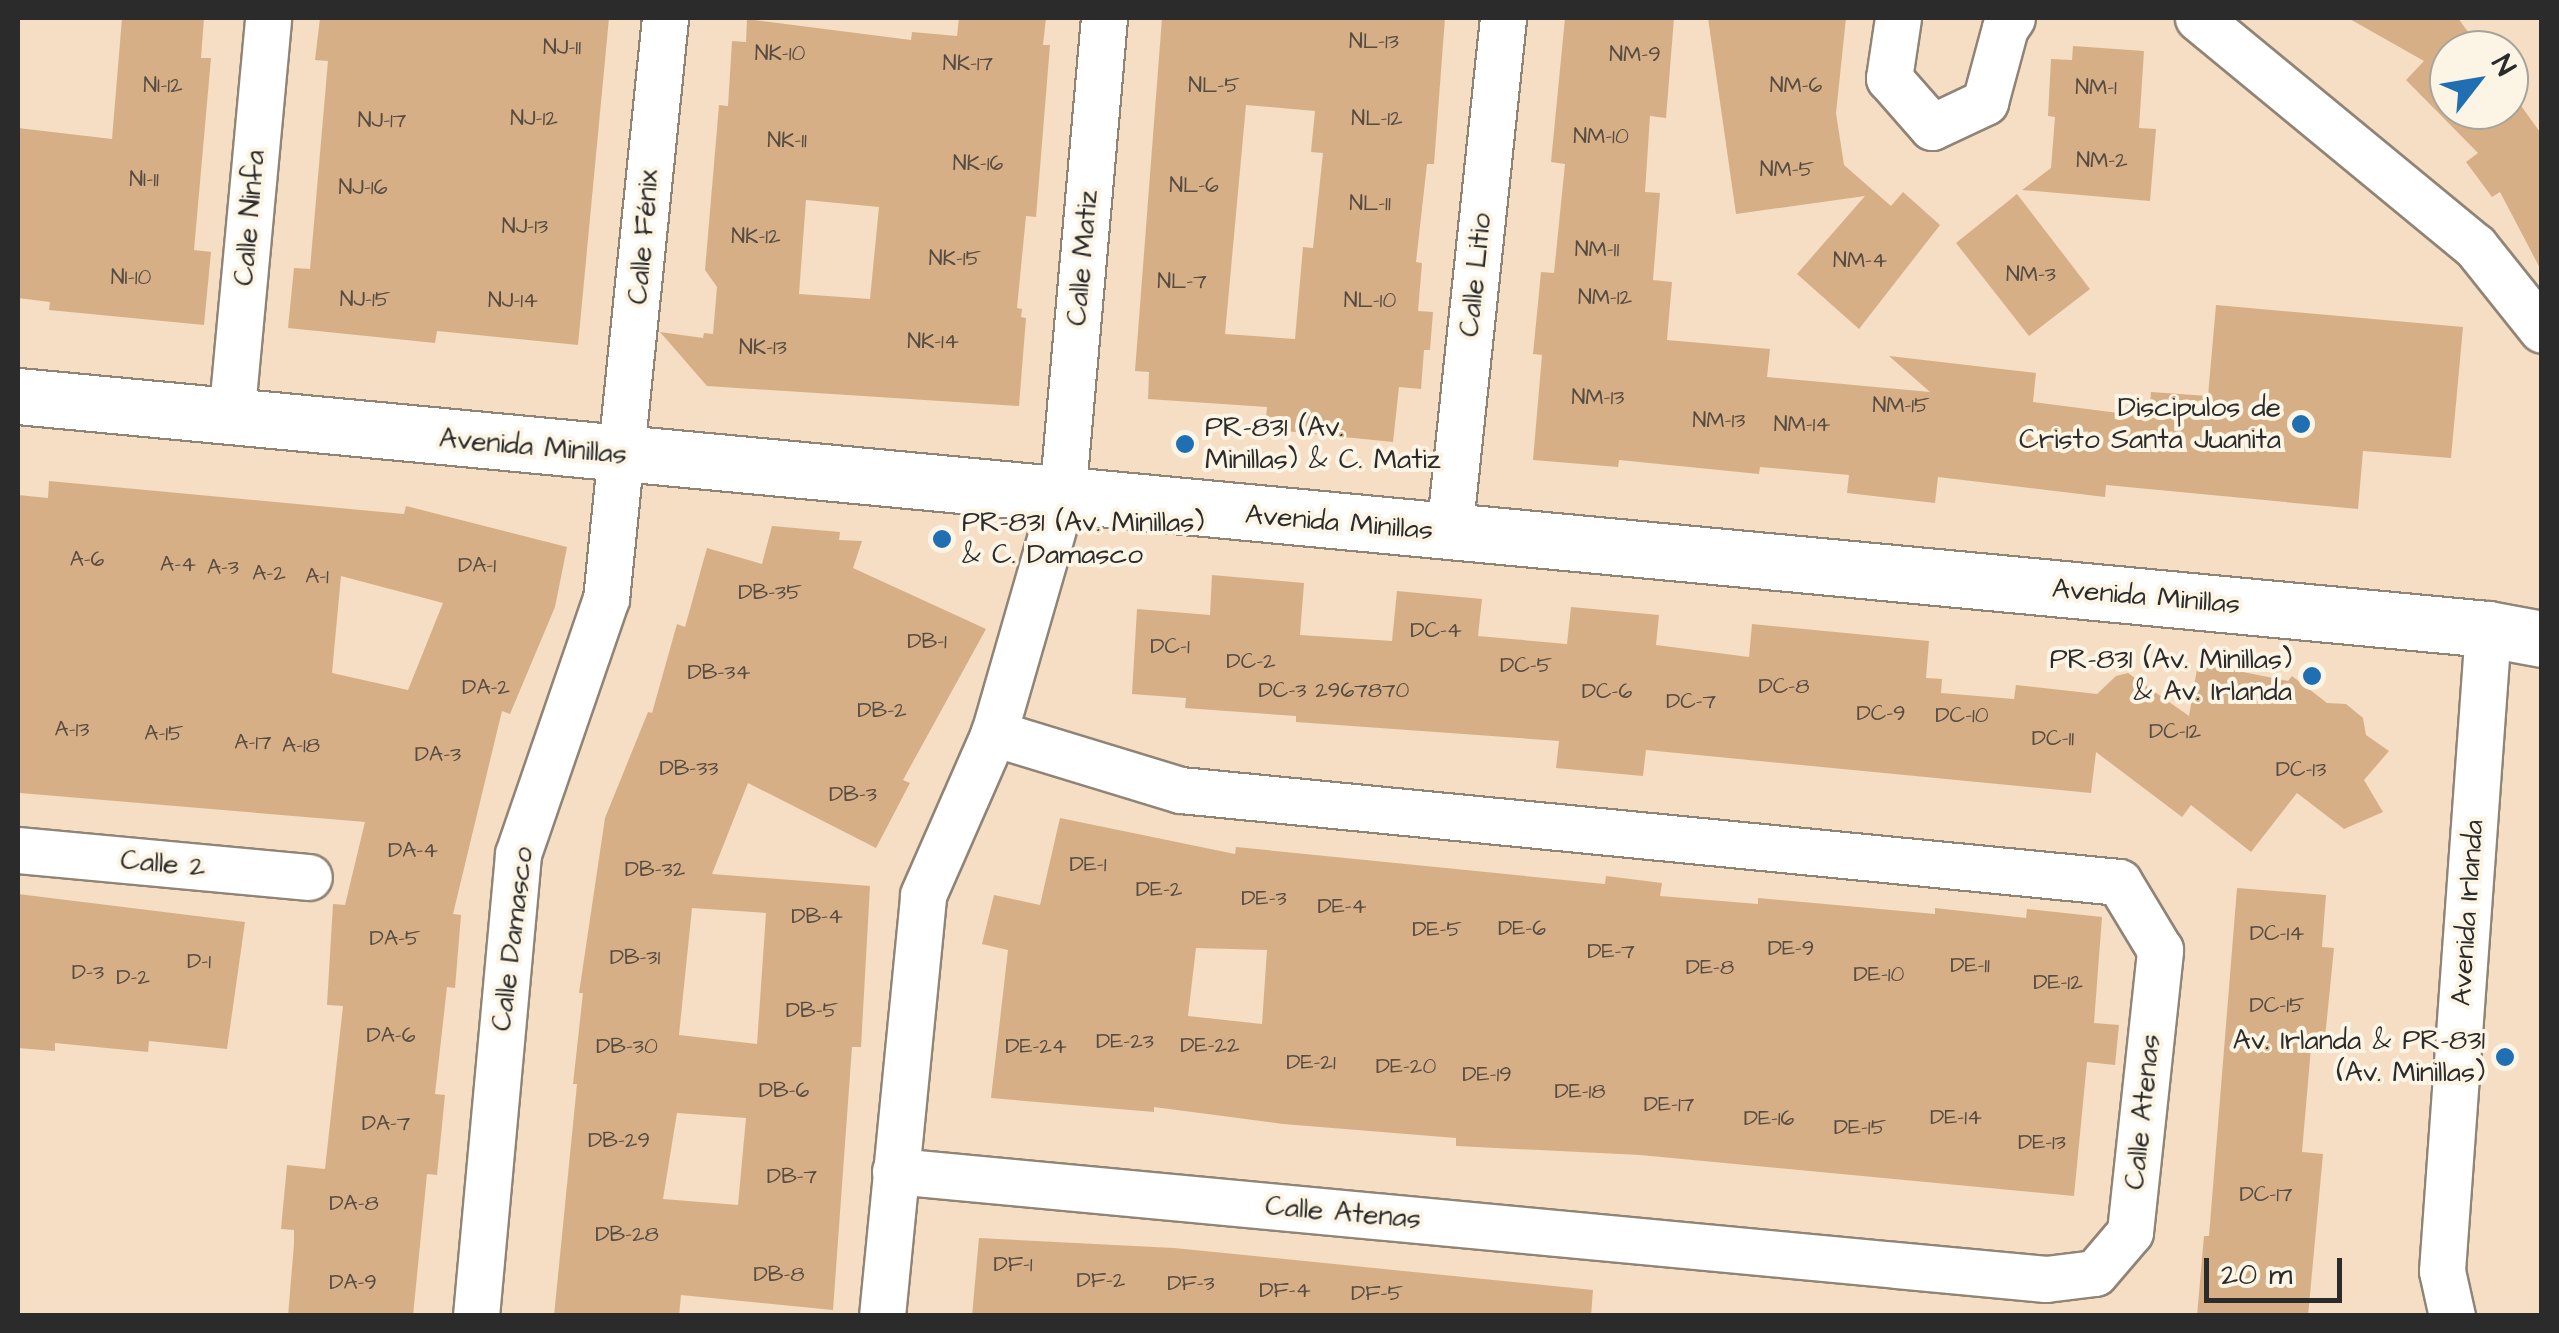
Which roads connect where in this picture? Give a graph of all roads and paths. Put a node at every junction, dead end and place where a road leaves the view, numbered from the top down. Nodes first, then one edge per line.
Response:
1 (268, 18) edge
2 (665, 18) edge
3 (1104, 18) edge
4 (1504, 18) edge
5 (1898, 18) edge
6 (2012, 18) edge
7 (2198, 18) edge
8 (2542, 330) edge
9 (18, 396) edge
10 (231, 419) junction
11 (623, 456) junction
12 (1062, 498) junction
13 (1449, 533) junction
14 (2488, 629) junction
15 (2542, 639) edge
16 (994, 733) junction
17 (18, 850) edge
18 (309, 877) dead end
19 (895, 1171) junction
20 (476, 1316) edge
21 (882, 1316) edge
22 (2452, 1316) edge

1 - 10 street, Calle Ninfa
2 - 11 street, Calle Fénix
3 - 12 street, Calle Matiz
4 - 13 street, Calle Litio
5 - 6 street
7 - 8 street
9 - 10 street, Avenida Minillas
10 - 11 street, Avenida Minillas
11 - 12 street, Avenida Minillas
11 - 20 street, Calle Damasco
12 - 13 street, Avenida Minillas
12 - 16 street
13 - 14 street, Avenida Minillas
14 - 15 street, Avenida Minillas
14 - 22 street, Avenida Irlanda
16 - 19 street
16 - 19 street, Calle Atenas
17 - 18 street, Calle 2
19 - 21 street

